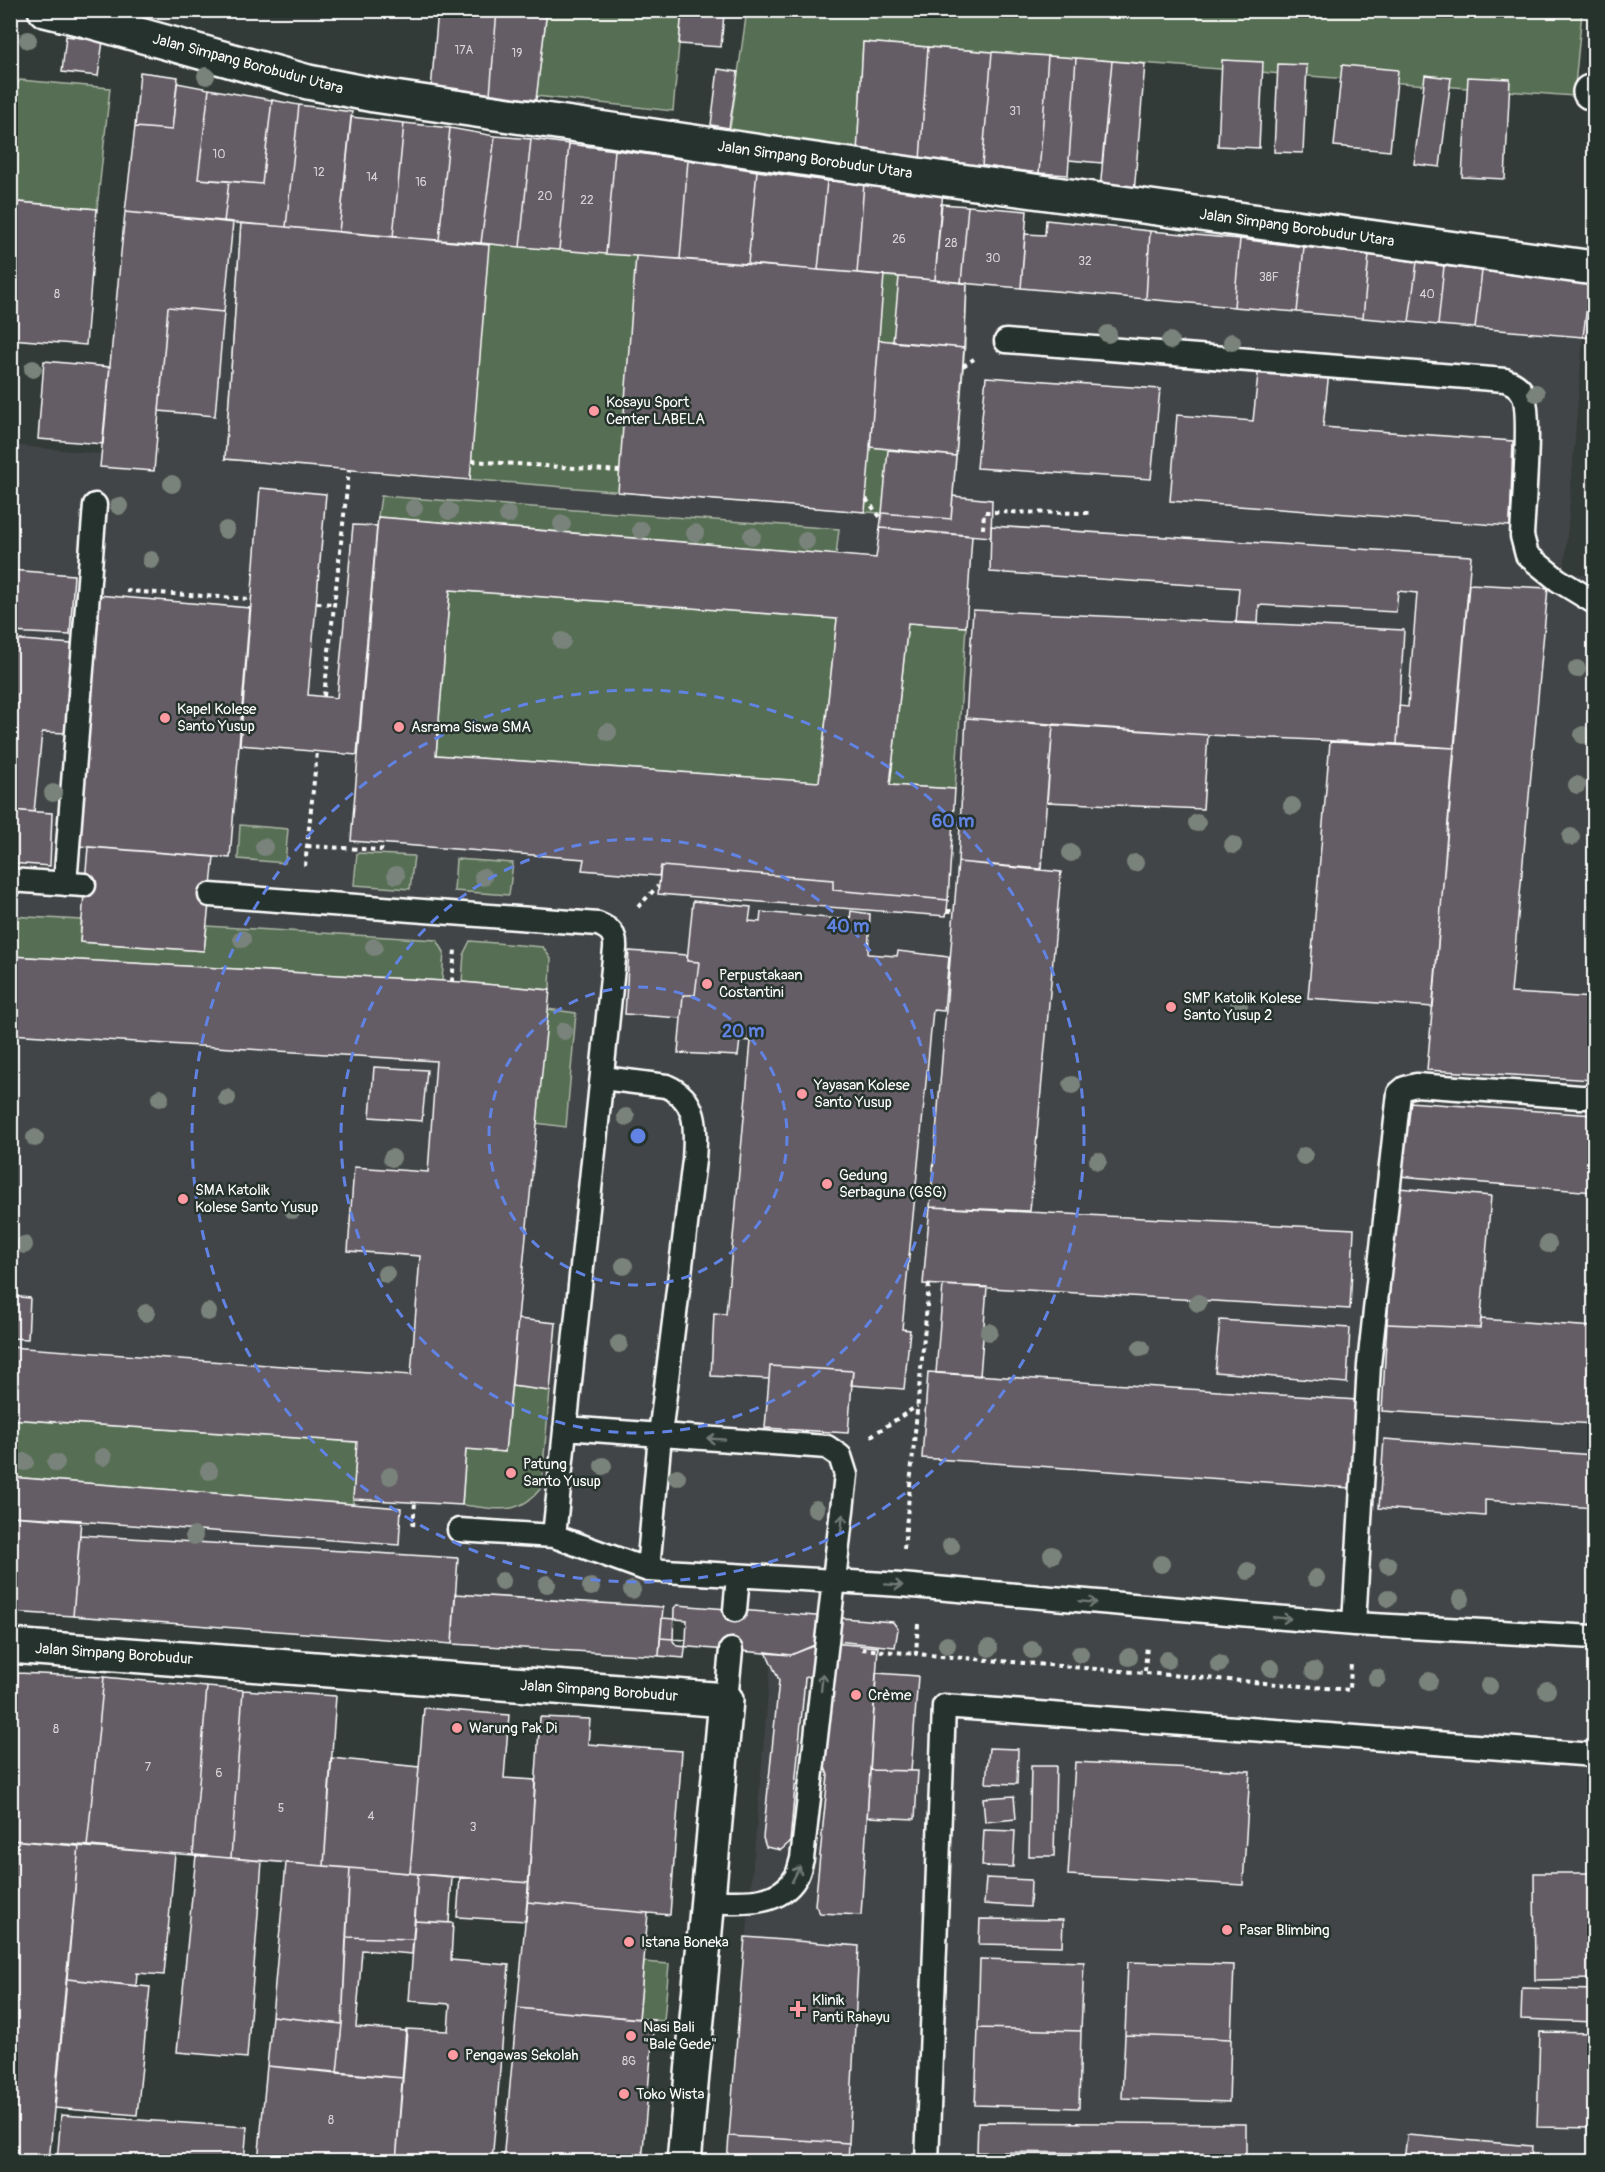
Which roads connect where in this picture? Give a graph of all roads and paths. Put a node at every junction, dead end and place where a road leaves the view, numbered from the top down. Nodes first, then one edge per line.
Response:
1 (45, 10) edge
2 (1594, 268) edge
3 (1006, 341) dead end
4 (472, 461) dead end
5 (349, 470) dead end
6 (620, 471) dead end
7 (866, 499) dead end
8 (95, 505) dead end
9 (1090, 513) dead end
10 (881, 518) dead end
11 (983, 529) dead end
12 (88, 589) junction
13 (251, 599) dead end
14 (1594, 602) edge
15 (317, 603) dead end
16 (334, 604) junction
17 (324, 696) dead end
18 (318, 752) dead end
19 (383, 844) dead end
20 (307, 846) junction
21 (10, 880) edge
22 (210, 895) dead end
23 (302, 902) junction
24 (947, 910) dead end
25 (954, 911) dead end
26 (603, 1078) junction
27 (1594, 1093) edge
28 (929, 1284) dead end
29 (918, 1405) junction
30 (565, 1428) junction
31 (660, 1435) junction
32 (840, 1456) junction
33 (415, 1502) dead end
34 (413, 1526) dead end
35 (459, 1530) dead end
36 (554, 1536) junction
37 (648, 1570) junction
38 (738, 1576) junction
39 (835, 1581) junction
40 (911, 1586) junction
41 (735, 1610) dead end
42 (1354, 1624) junction
43 (1594, 1637) edge
44 (826, 1645) junction
45 (10, 1646) edge
46 (731, 1650) dead end
47 (916, 1654) junction
48 (726, 1700) junction
49 (1594, 1755) edge
50 (708, 1901) junction
51 (684, 2162) edge
52 (927, 2162) edge

1 - 2 street, Jalan Simpang Borobudur Utara
3 - 14 lane
4 - 6 path
5 - 16 path
7 - 10 path
8 - 12 lane
9 - 11 path
12 - 13 path
12 - 21 lane
15 - 16 path
16 - 17 path
18 - 20 path
19 - 20 path
20 - 23 path
22 - 23 lane
23 - 26 lane
24 - 25 path
26 - 30 lane
26 - 31 lane
27 - 42 lane
28 - 29 path
29 - 32 path
29 - 40 path
30 - 31 lane
30 - 36 lane
32 -> 31 lane
31 - 37 lane
39 -> 32 lane
33 - 34 path
35 - 36 lane
36 - 37 lane
37 - 38 lane
38 - 39 lane
38 - 41 lane
39 -> 40 lane
39 - 44 lane
40 -> 42 lane
40 - 47 path
42 - 43 lane
42 - 47 path
44 - 47 path
50 -> 44 lane
45 - 48 street, Jalan Simpang Borobudur
46 - 48 lane
48 - 50 street
49 - 52 lane
50 - 51 street

